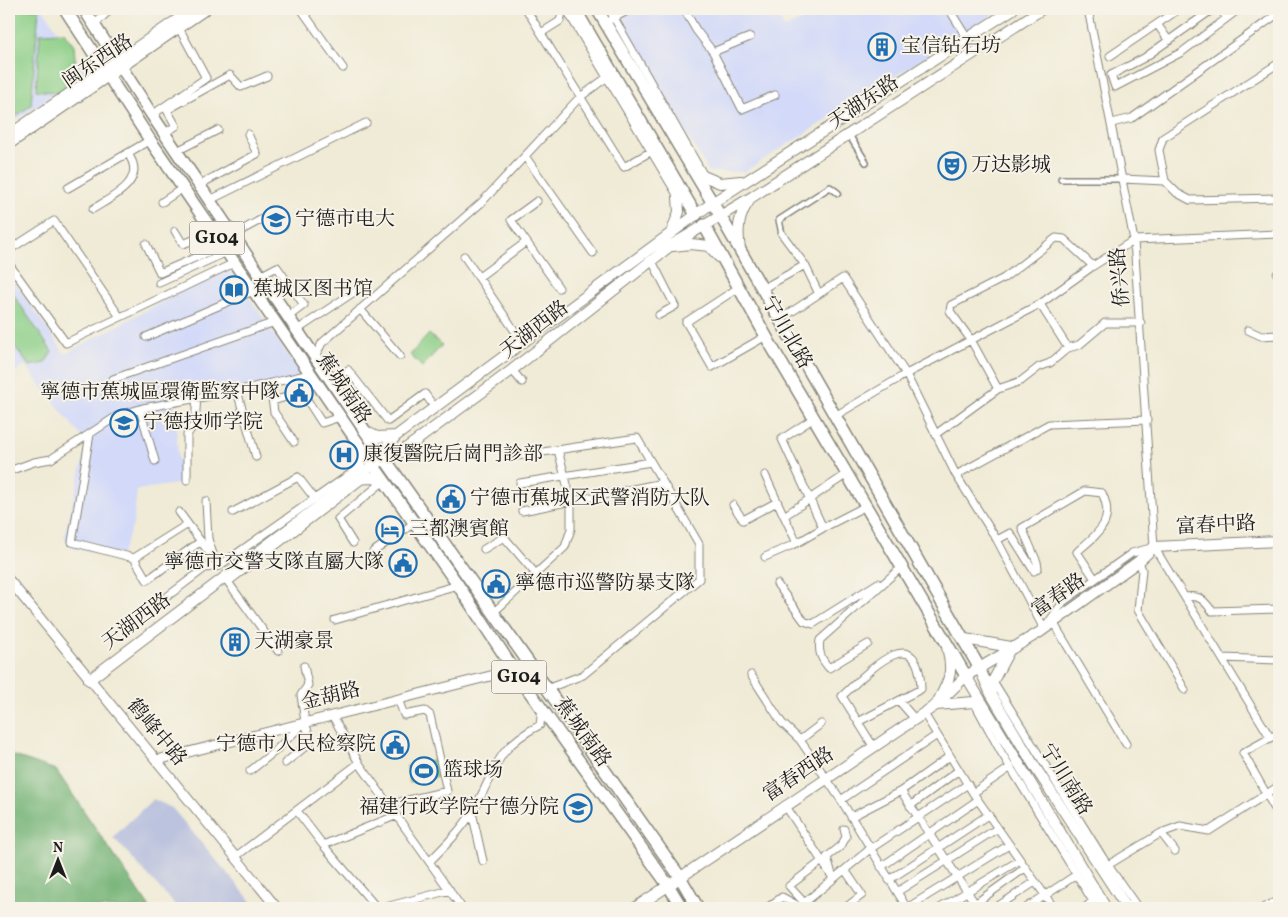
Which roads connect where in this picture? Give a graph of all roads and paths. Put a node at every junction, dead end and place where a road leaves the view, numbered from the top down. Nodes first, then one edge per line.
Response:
1 (65, 9) edge
2 (84, 9) edge
3 (111, 9) edge
4 (193, 9) edge
5 (206, 9) edge
6 (301, 9) edge
7 (526, 9) edge
8 (565, 9) edge
9 (576, 9) edge
10 (597, 9) edge
11 (609, 9) edge
12 (631, 9) edge
13 (684, 9) edge
14 (949, 9) edge
15 (1013, 9) edge
16 (1042, 9) edge
17 (1088, 9) edge
18 (1179, 9) edge
19 (1213, 9) edge
20 (1220, 9) edge
21 (1239, 9) edge
22 (1279, 13) edge
23 (1227, 18) junction
24 (610, 21) junction
25 (95, 24) junction
26 (1157, 24) junction
27 (179, 28) junction
28 (541, 33) junction
29 (750, 37) dead end
30 (967, 38) junction
31 (1169, 40) junction
32 (713, 52) junction
33 (1110, 56) dead end
34 (121, 63) junction
35 (1279, 63) edge
36 (342, 68) dead end
37 (107, 72) junction
38 (611, 74) junction
39 (267, 76) dead end
40 (775, 95) dead end
41 (580, 97) junction
42 (152, 115) junction
43 (366, 123) dead end
44 (1112, 123) junction
45 (218, 130) dead end
46 (164, 133) junction
47 (248, 134) dead end
48 (9, 135) edge
49 (848, 135) junction
50 (150, 140) junction
51 (9, 144) edge
52 (654, 150) junction
53 (177, 151) junction
54 (683, 153) junction
55 (128, 154) junction
56 (525, 156) junction
57 (866, 162) dead end
58 (666, 163) junction
59 (694, 172) junction
60 (706, 178) junction
61 (749, 178) junction
62 (1060, 179) dead end
63 (1122, 180) junction
64 (1165, 181) junction
65 (677, 182) junction
66 (199, 185) junction
67 (68, 188) dead end
68 (183, 188) junction
69 (761, 190) junction
70 (838, 193) dead end
71 (678, 197) junction
72 (752, 197) junction
73 (1279, 198) edge
74 (210, 200) junction
75 (537, 201) dead end
76 (162, 202) dead end
77 (712, 203) junction
78 (93, 209) dead end
79 (696, 215) junction
80 (721, 217) junction
81 (704, 225) junction
82 (284, 226) dead end
83 (175, 231) dead end
84 (213, 232) junction
85 (671, 233) junction
86 (782, 234) joint
87 (1279, 234) edge
88 (233, 235) junction
89 (1134, 240) junction
90 (526, 242) junction
91 (146, 244) dead end
92 (663, 248) junction
93 (225, 249) junction
94 (9, 250) edge
95 (741, 252) junction
96 (593, 254) dead end
97 (464, 256) dead end
98 (652, 261) junction
99 (234, 263) junction
100 (747, 263) junction
101 (9, 264) edge
102 (805, 265) junction
103 (1093, 266) junction
104 (726, 268) junction
105 (260, 276) junction
106 (479, 277) junction
107 (159, 283) dead end
108 (559, 288) dead end
109 (738, 288) junction
110 (762, 289) junction
111 (253, 291) junction
112 (354, 292) dead end
113 (819, 294) junction
114 (1040, 304) junction
115 (360, 309) junction
116 (659, 315) dead end
117 (120, 317) junction
118 (288, 317) junction
119 (779, 320) junction
120 (275, 322) junction
121 (1141, 323) junction
122 (297, 330) junction
123 (1248, 330) dead end
124 (1279, 335) edge
125 (766, 336) junction
126 (146, 337) dead end
127 (971, 340) junction
128 (523, 343) junction
129 (1068, 348) junction
130 (400, 356) dead end
131 (315, 357) junction
132 (512, 370) junction
133 (310, 374) junction
134 (906, 374) junction
135 (113, 379) dead end
136 (331, 381) junction
137 (522, 382) dead end
138 (270, 384) junction
139 (998, 389) junction
140 (237, 391) junction
141 (197, 397) junction
142 (273, 401) junction
143 (435, 408) junction
144 (140, 409) junction
145 (835, 416) junction
146 (340, 417) junction
147 (814, 418) junction
148 (1147, 420) junction
149 (365, 431) junction
150 (90, 434) junction
151 (936, 434) junction
152 (396, 436) junction
153 (355, 440) junction
154 (294, 442) dead end
155 (558, 450) junction
156 (401, 452) junction
157 (383, 456) junction
158 (516, 456) dead end
159 (256, 457) dead end
160 (155, 461) dead end
161 (651, 462) junction
162 (373, 465) junction
163 (358, 469) junction
164 (9, 471) edge
165 (847, 474) junction
166 (566, 475) junction
167 (765, 475) dead end
168 (956, 475) junction
169 (359, 479) junction
170 (187, 480) dead end
171 (384, 481) junction
172 (399, 481) junction
173 (663, 482) junction
174 (520, 484) dead end
175 (315, 499) junction
176 (571, 500) junction
177 (810, 500) junction
178 (206, 501) dead end
179 (777, 502) junction
180 (732, 504) dead end
181 (866, 506) junction
182 (522, 511) dead end
183 (179, 512) dead end
184 (233, 512) dead end
185 (784, 516) junction
186 (414, 523) junction
187 (188, 524) junction
188 (823, 528) junction
189 (997, 540) junction
190 (201, 541) junction
191 (1279, 541) edge
192 (353, 543) dead end
193 (797, 543) junction
194 (1154, 547) junction
195 (484, 549) dead end
196 (373, 552) dead end
197 (766, 557) dead end
198 (134, 558) junction
199 (1139, 561) junction
200 (218, 564) junction
201 (899, 570) junction
202 (534, 573) junction
203 (1095, 579) junction
204 (9, 580) edge
205 (777, 584) dead end
206 (458, 585) junction
207 (1184, 597) junction
208 (156, 605) dead end
209 (1279, 609) edge
210 (494, 612) junction
211 (335, 620) dead end
212 (1048, 625) junction
213 (964, 639) junction
214 (868, 644) dead end
215 (946, 644) junction
216 (1011, 647) junction
217 (278, 651) dead end
218 (1222, 658) junction
219 (1279, 660) edge
220 (304, 666) dead end
221 (979, 667) junction
222 (514, 670) junction
223 (751, 675) dead end
224 (966, 676) junction
225 (89, 680) junction
226 (993, 681) junction
227 (549, 688) junction
228 (1185, 690) dead end
229 (991, 694) junction
230 (398, 699) junction
231 (899, 701) junction
232 (976, 701) junction
233 (936, 705) junction
234 (542, 709) junction
235 (923, 712) junction
236 (332, 715) junction
237 (914, 718) junction
238 (306, 722) junction
239 (858, 722) junction
240 (821, 724) dead end
241 (1279, 734) edge
242 (937, 735) junction
243 (1270, 737) junction
244 (800, 740) junction
245 (1126, 744) dead end
246 (872, 746) junction
247 (950, 756) junction
248 (157, 760) junction
249 (359, 763) junction
250 (285, 764) dead end
251 (1011, 767) junction
252 (959, 770) junction
253 (250, 771) dead end
254 (826, 778) junction
255 (968, 784) junction
256 (1279, 786) edge
257 (900, 791) junction
258 (973, 792) junction
259 (1267, 795) junction
260 (841, 800) junction
261 (978, 800) junction
262 (400, 802) dead end
263 (785, 805) junction
264 (910, 806) junction
265 (297, 811) junction
266 (472, 812) junction
267 (988, 815) junction
268 (395, 816) junction
269 (1279, 816) edge
270 (851, 817) junction
271 (917, 818) junction
272 (998, 828) junction
273 (844, 829) dead end
274 (1160, 833) junction
275 (928, 834) junction
276 (323, 845) junction
277 (1009, 845) junction
278 (938, 848) junction
279 (870, 849) junction
280 (1175, 851) dead end
281 (235, 857) junction
282 (1020, 860) junction
283 (430, 861) junction
284 (483, 861) dead end
285 (822, 861) junction
286 (946, 861) junction
287 (1108, 865) junction
288 (881, 867) junction
289 (1025, 868) junction
290 (845, 870) junction
291 (1076, 875) junction
292 (680, 877) junction
293 (957, 877) junction
294 (833, 878) junction
295 (889, 880) junction
296 (1035, 882) junction
297 (668, 886) junction
298 (450, 890) junction
299 (897, 892) junction
300 (967, 892) junction
301 (1044, 896) junction
302 (1279, 900) edge
303 (1093, 901) junction
304 (807, 906) edge
305 (974, 907) edge
306 (277, 908) edge
307 (377, 908) edge
308 (382, 908) edge
309 (462, 908) edge
310 (635, 908) edge
311 (682, 908) edge
312 (698, 908) edge
313 (767, 908) edge
314 (845, 908) edge
315 (907, 908) edge
316 (940, 908) edge
317 (995, 908) edge
318 (1026, 908) edge
319 (1052, 908) edge
320 (1084, 908) edge
321 (1098, 908) edge
322 (1106, 908) edge
323 (1126, 908) edge
324 (1138, 908) edge
325 (1263, 908) edge

1 - 37 main road, 蕉城南路 / G104
2 - 25 main road, 蕉城南路 / G104
3 - 25 street
4 - 34 main road, 闽东西路
5 - 27 main road, 闽东西路
6 - 36 street
7 - 28 street
8 - 28 street
8 - 38 street
9 - 38 main road, 宁川北路
10 - 24 main road, 宁川北路
11 - 24 street
12 - 24 street
13 - 32 street
14 - 30 street
15 - 30 main road, 天湖东路
16 - 49 main road, 天湖东路
17 - 44 street, 侨兴路
18 - 26 street
19 - 31 street
20 - 23 street
21 - 23 street
22 - 44 street
23 - 31 street
24 - 54 main road, 宁川北路
24 - 60 street
25 - 34 main road, 蕉城南路 / G104
26 - 31 street
26 - 33 street
27 - 34 main road, 闽东西路
27 - 42 street
28 - 41 street
29 - 32 street
30 - 61 main road, 天湖东路
32 - 40 street
34 - 37 main road, 闽东西路
34 - 42 main road, 蕉城南路 / G104
35 - 64 street
37 - 48 main road, 闽东西路
37 - 50 main road, 蕉城南路 / G104
37 - 51 main road, 闽东西路
38 - 41 street
38 - 52 main road, 宁川北路
39 - 46 street
41 - 52 street
41 - 56 street
42 - 46 main road, 蕉城南路 / G104
43 - 74 street
44 - 63 street, 侨兴路
45 - 53 street
46 - 53 main road, 蕉城南路 / G104
47 - 66 street
49 - 57 street
49 - 69 main road, 天湖东路
50 - 55 street
50 - 68 main road, 蕉城南路 / G104
52 - 58 main road, 宁川北路
52 - 71 street
53 - 66 main road, 蕉城南路 / G104
54 - 58 main road
54 - 59 main road, 宁川北路
55 - 67 street
55 - 78 street
56 - 96 street
56 - 115 street
58 - 65 main road, 宁川北路
59 - 60 main road
59 - 77 main road, 宁川北路
60 - 61 main road
61 - 69 main road
61 - 77 main road, 天湖东路
62 - 63 street
63 - 64 street
63 - 89 street, 侨兴路
64 - 73 street
65 - 71 main road
65 - 79 main road, 宁川北路
66 - 74 main road, 蕉城南路 / G104
68 - 76 street
68 - 84 main road, 蕉城南路 / G104
69 - 72 main road, 天湖东路
70 - 86 street
71 - 85 main road
72 - 80 main road, 天湖东路
72 - 95 main road
74 - 88 main road, 蕉城南路 / G104
75 - 90 street
77 - 79 main road, 天湖东路
77 - 80 main road, 宁川北路
79 - 81 main road, 宁川北路
79 - 85 main road, 天湖西路
80 - 81 main road, 天湖东路
80 - 95 main road, 宁川北路
81 - 92 main road, 天湖西路
81 - 104 main road, 宁川北路
82 - 88 street
83 - 84 street
84 - 93 main road, 蕉城南路 / G104
85 - 92 main road, 天湖西路
86 - 102 street
87 - 89 street
88 - 105 main road, 蕉城南路 / G104
89 - 103 street
89 - 121 street, 侨兴路
90 - 106 street
90 - 108 street
91 - 93 street
92 - 98 main road, 天湖西路
92 - 104 main road
92 - 128 main road, 天湖西路
93 - 99 main road, 蕉城南路 / G104
93 - 107 street
94 - 117 street
95 - 100 main road, 宁川北路
97 - 106 street
98 - 116 street
98 - 132 main road, 天湖西路
99 - 111 main road, 蕉城南路 / G104
99 - 117 street
100 - 104 main road
100 - 110 main road, 宁川北路
101 - 117 street
102 - 110 street
102 - 113 street
103 - 114 street
103 - 127 street
104 - 109 main road, 宁川北路
105 - 118 main road, 蕉城南路 / G104
105 - 118 street
106 - 128 street
109 - 125 main road, 宁川北路
109 - 125 street
110 - 119 main road, 宁川北路
111 - 120 main road, 蕉城南路 / G104
111 - 126 street
112 - 122 street
113 - 119 street
113 - 134 street
114 - 127 street
114 - 129 street
115 - 130 street
115 - 131 street
118 - 122 main road, 蕉城南路 / G104
119 - 145 main road, 宁川北路
120 - 133 main road, 蕉城南路 / G104
120 - 135 street
121 - 129 street
121 - 148 street, 侨兴路
122 - 131 main road, 蕉城南路 / G104
123 - 124 street
125 - 147 main road, 宁川北路
127 - 134 street
127 - 139 street
128 - 143 main road, 天湖西路
129 - 139 street
131 - 136 main road, 蕉城南路 / G104
132 - 137 street
132 - 156 main road, 天湖西路
133 - 138 street
133 - 146 main road, 蕉城南路 / G104
134 - 145 street
134 - 151 street
136 - 143 street
136 - 149 main road, 蕉城南路 / G104
138 - 140 street
138 - 142 street
139 - 151 street
140 - 141 street
140 - 159 street
141 - 144 street
141 - 170 street
142 - 146 street
142 - 154 street
143 - 152 main road, 天湖西路
144 - 150 street
144 - 160 street
145 - 213 main road, 宁川北路
146 - 153 main road, 蕉城南路 / G104
147 - 165 main road, 宁川北路
147 - 177 street
148 - 168 street
148 - 194 street, 侨兴路
149 - 152 main road
149 - 157 main road, 蕉城南路 / G104
150 - 164 street
150 - 198 street
151 - 168 street
152 - 157 main road, 天湖西路
153 - 162 main road, 蕉城南路 / G104
153 - 163 main road
155 - 158 street
155 - 161 street
155 - 166 street
156 - 157 main road, 天湖西路
156 - 172 main road
157 - 162 main road
157 - 172 main road, 蕉城南路 / G104
161 - 166 street
161 - 173 street
162 - 163 street
162 - 169 main road, 天湖西路
162 - 171 main road, 蕉城南路 / G104
163 - 169 main road
163 - 175 street
165 - 177 street
165 - 181 main road, 宁川北路
166 - 174 street
166 - 176 street
167 - 179 street
168 - 189 street
169 - 171 main road
169 - 217 street
169 - 225 main road, 天湖西路
171 - 186 main road, 蕉城南路 / G104
171 - 192 street
172 - 210 main road, 蕉城南路 / G104
173 - 176 street
173 - 227 street
175 - 184 street
175 - 200 street
176 - 182 street
176 - 202 street
177 - 185 street
177 - 188 street
178 - 200 street
179 - 180 street
179 - 185 street
181 - 188 street
181 - 201 main road, 宁川北路
183 - 187 street
185 - 193 street
186 - 196 street
186 - 206 main road, 蕉城南路 / G104
187 - 190 street
187 - 198 street
188 - 193 street
189 - 203 street
189 - 212 street
190 - 198 street
190 - 200 street
191 - 194 main road, 富春中路
193 - 197 street
194 - 199 main road, 富春路
194 - 203 street
194 - 207 street
195 - 202 street
199 - 212 main road, 富春路
199 - 228 street
200 - 208 street
201 - 205 street
201 - 214 street
201 - 215 main road, 宁川北路
202 - 210 street
203 - 212 street
204 - 225 street, 鹤峰中路
206 - 211 street
206 - 222 main road, 蕉城南路 / G104
207 - 209 street
207 - 218 street
210 - 227 main road, 蕉城南路 / G104
212 - 216 main road, 富春路
212 - 245 street
213 - 216 main road
213 - 221 main road, 宁川北路
215 - 224 main road, 宁川北路
215 - 233 main road
216 - 221 main road, 富春路
216 - 226 main road
218 - 219 street
218 - 243 street
220 - 238 street
221 - 224 main road, 富春西路
221 - 229 main road, 宁川南路
222 - 230 street, 金葫路
222 - 234 main road, 蕉城南路 / G104
223 - 244 street
224 - 232 main road, 宁川南路
224 - 233 main road, 富春西路
225 - 248 street, 鹤峰中路
226 - 229 main road
226 - 287 street
227 - 292 main road, 蕉城南路 / G104
229 - 323 main road, 宁川南路
230 - 236 street, 金葫路
230 - 262 street
231 - 237 street
231 - 239 street
231 - 239 street
232 - 233 main road
232 - 251 street
232 - 322 main road, 宁川南路
233 - 235 main road, 富春西路
234 - 266 street
234 - 297 main road, 蕉城南路 / G104
235 - 237 main road, 富春西路
235 - 242 street
236 - 238 street, 金葫路
236 - 249 street
237 - 246 main road, 富春西路
238 - 248 street, 金葫路
238 - 250 street
238 - 253 street
239 - 246 street
240 - 244 street
241 - 243 street
242 - 247 street
242 - 260 street
243 - 259 street
244 - 254 street
246 - 254 main road, 富春西路
247 - 252 street
247 - 257 street
248 - 281 street, 鹤峰中路
249 - 265 street
249 - 268 street
251 - 258 street
251 - 291 street
252 - 255 street
252 - 264 street
254 - 260 street
254 - 263 main road, 富春西路
255 - 258 street
255 - 271 street
256 - 259 street
257 - 264 street
257 - 270 street
258 - 261 street
259 - 269 street
259 - 274 street
260 - 270 street
261 - 267 street
261 - 275 street
263 - 285 street
263 - 292 main road, 富春西路
264 - 271 street
265 - 276 street
265 - 281 street
266 - 283 street
266 - 284 street
267 - 272 street
267 - 278 street
268 - 276 street
268 - 283 street
270 - 279 street
271 - 275 street
271 - 279 street
272 - 277 street
272 - 286 street
273 - 294 street
274 - 280 street
274 - 287 street
275 - 278 street
275 - 288 street
276 - 307 street
277 - 282 street
277 - 293 street
278 - 286 street
278 - 295 street
279 - 288 street
279 - 290 street
281 - 306 street, 鹤峰中路
282 - 289 street
282 - 300 street
283 - 298 street
285 - 294 street
285 - 304 street
286 - 293 street
286 - 299 street
287 - 324 street
288 - 295 street
289 - 296 street
289 - 305 street
290 - 294 street
290 - 314 street
291 - 301 street
291 - 303 street
292 - 297 main road, 富春西路
292 - 312 main road, 蕉城南路 / G104
293 - 300 street
293 - 315 street
294 - 304 street
295 - 299 street
296 - 301 street
296 - 317 street
297 - 310 main road, 富春西路
297 - 311 main road, 蕉城南路 / G104
298 - 308 street
298 - 309 street
299 - 315 street
300 - 305 street
300 - 316 street
301 - 318 street
301 - 319 street
302 - 325 street
303 - 320 street
303 - 321 street
304 - 313 street

